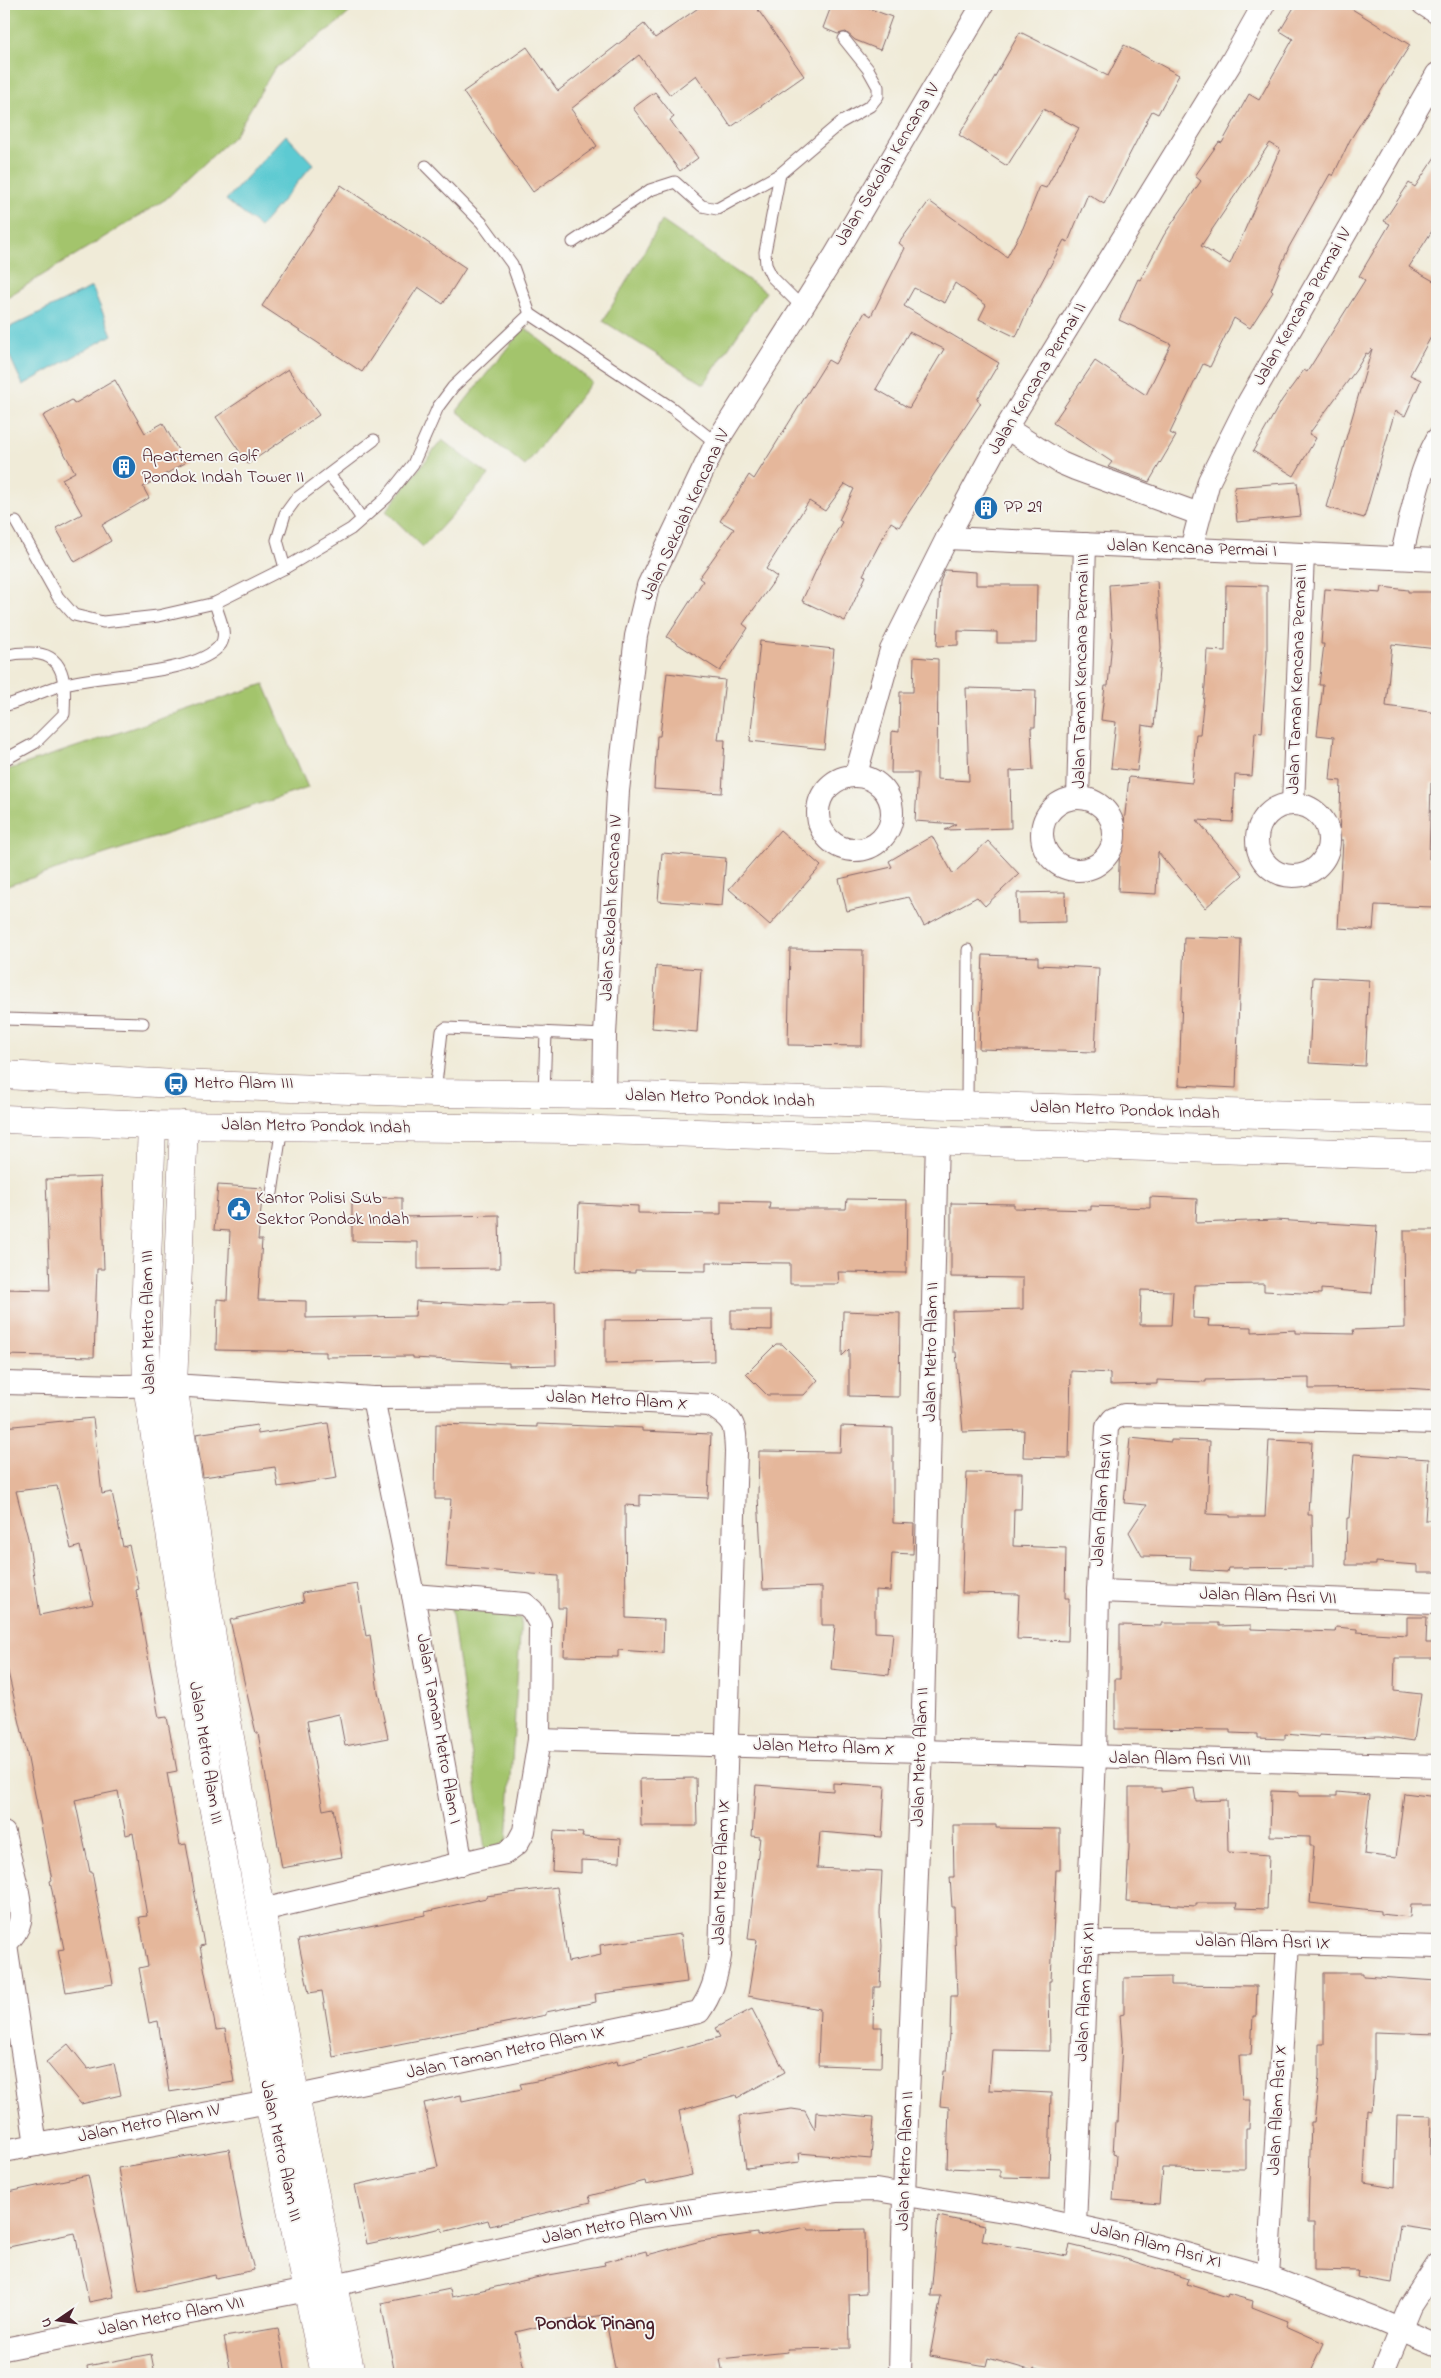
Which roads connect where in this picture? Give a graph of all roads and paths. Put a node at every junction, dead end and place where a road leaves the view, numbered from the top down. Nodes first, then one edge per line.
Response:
1 (983, 4) edge
2 (1264, 4) edge
3 (1423, 4) edge
4 (1437, 13) edge
5 (844, 40) dead end
6 (1437, 74) edge
7 (426, 166) dead end
8 (780, 174) junction
9 (573, 242) dead end
10 (802, 307) junction
11 (530, 314) junction
12 (1006, 428) junction
13 (1437, 439) edge
14 (374, 440) dead end
15 (716, 443) junction
16 (329, 475) junction
17 (1199, 514) junction
18 (362, 519) junction
19 (16, 522) dead end
20 (946, 538) junction
21 (1085, 544) junction
22 (1191, 549) junction
23 (1303, 554) junction
24 (1401, 558) junction
25 (1437, 560) edge
26 (284, 568) junction
27 (215, 604) junction
28 (4, 657) edge
29 (66, 684) junction
30 (4, 706) edge
31 (4, 760) edge
32 (856, 774) dead end
33 (1078, 798) dead end
34 (1293, 804) dead end
35 (968, 950) dead end
36 (4, 1019) edge
37 (143, 1023) dead end
38 (546, 1032) junction
39 (605, 1035) junction
40 (4, 1074) edge
41 (435, 1093) junction
42 (544, 1095) junction
43 (604, 1095) junction
44 (967, 1106) junction
45 (4, 1119) edge
46 (1437, 1119) edge
47 (152, 1125) junction
48 (184, 1125) junction
49 (282, 1126) junction
50 (937, 1139) junction
51 (1437, 1156) edge
52 (272, 1193) dead end
53 (4, 1383) edge
54 (174, 1385) junction
55 (146, 1386) junction
56 (373, 1398) junction
57 (1437, 1423) edge
58 (1098, 1591) junction
59 (413, 1595) junction
60 (1437, 1603) edge
61 (539, 1740) junction
62 (726, 1745) junction
63 (922, 1750) junction
64 (1095, 1758) junction
65 (1437, 1766) edge
66 (4, 1833) edge
67 (462, 1864) junction
68 (262, 1910) junction
69 (1088, 1942) junction
70 (1288, 1943) junction
71 (5, 1944) edge
72 (1437, 1948) edge
73 (710, 1997) joint
74 (282, 2099) junction
75 (36, 2145) junction
76 (4, 2151) edge
77 (904, 2195) junction
78 (1075, 2225) junction
79 (1437, 2265) edge
80 (1268, 2276) junction
81 (321, 2288) junction
82 (1400, 2328) junction
83 (1437, 2345) edge
84 (4, 2349) edge
85 (325, 2374) edge
86 (351, 2374) edge
87 (900, 2374) edge
88 (1382, 2374) edge

1 - 10 street, Jalan Sekolah Kencana IV
2 - 12 street, Jalan Kencana Permai II
3 - 4 street
5 - 8 lane
6 - 17 street, Jalan Kencana Permai IV
7 - 11 lane
8 - 9 lane
8 - 10 lane
10 - 15 street, Jalan Sekolah Kencana IV
11 - 15 lane
11 - 18 lane
12 - 17 street
12 - 20 street, Jalan Kencana Permai II
13 - 24 street
14 - 16 lane
15 - 39 street, Jalan Sekolah Kencana IV
16 - 18 lane
16 - 26 lane
17 - 22 street, Jalan Kencana Permai IV
18 - 26 lane
19 - 27 lane
20 - 21 street, Jalan Kencana Permai I
20 - 32 street, Jalan Kencana Permai II
21 - 22 street, Jalan Kencana Permai I
21 - 33 street, Jalan Taman Kencana Permai III
22 - 23 street, Jalan Kencana Permai I
23 - 24 street, Jalan Kencana Permai I
23 - 34 street, Jalan Taman Kencana Permai II
24 - 25 street, Jalan Kencana Permai I
26 - 27 lane
27 - 29 lane
28 - 29 lane
29 - 30 lane
29 - 31 lane
35 - 44 lane
36 - 37 lane
38 - 39 lane
38 - 41 lane
38 - 42 lane
39 - 43 street, Jalan Sekolah Kencana IV
40 - 41 main road, Jalan Metro Pondok Indah
41 - 42 main road, Jalan Metro Pondok Indah
42 - 43 main road, Jalan Metro Pondok Indah
43 - 44 main road, Jalan Metro Pondok Indah
44 - 46 main road, Jalan Metro Pondok Indah
45 - 47 main road, Jalan Metro Pondok Indah
47 - 48 main road, Jalan Metro Pondok Indah
47 - 55 main road, Jalan Metro Alam III
48 - 49 main road, Jalan Metro Pondok Indah
48 - 54 main road, Jalan Metro Alam III
49 - 50 main road, Jalan Metro Pondok Indah
49 - 52 lane
50 - 51 main road, Jalan Metro Pondok Indah
50 - 63 street, Jalan Metro Alam II
53 - 55 street
54 - 55 street
54 - 56 street, Jalan Metro Alam X
54 - 68 main road, Jalan Metro Alam III
55 - 74 main road, Jalan Metro Alam III
56 - 59 street, Jalan Taman Metro Alam I
56 - 62 street, Jalan Metro Alam X
57 - 58 street, Jalan Alam Asri VI
58 - 60 street, Jalan Alam Asri VII
58 - 64 street, Jalan Alam Asri VI
59 - 61 street
59 - 67 street, Jalan Taman Metro Alam I
61 - 62 street, Jalan Metro Alam X
61 - 67 street
62 - 63 street, Jalan Metro Alam X
62 - 73 street, Jalan Metro Alam IX
63 - 64 street, Jalan Alam Asri VIII
63 - 77 street, Jalan Metro Alam II
64 - 65 street, Jalan Alam Asri VIII
64 - 69 street, Jalan Alam Asri XII
66 - 71 street
67 - 68 street
68 - 74 main road, Jalan Metro Alam III
69 - 70 street, Jalan Alam Asri IX
69 - 78 street, Jalan Alam Asri XII
70 - 72 street, Jalan Alam Asri IX
70 - 80 street, Jalan Alam Asri X
71 - 75 street
73 - 74 street, Jalan Taman Metro Alam IX
74 - 75 street, Jalan Metro Alam IV
74 - 81 main road, Jalan Metro Alam III
75 - 76 street, Jalan Metro Alam IV
77 - 78 street, Jalan Alam Asri XI
77 - 81 street, Jalan Metro Alam VIII
77 - 87 street, Jalan Metro Alam II
78 - 80 street, Jalan Alam Asri XI
79 - 82 street
80 - 82 street, Jalan Alam Asri XI
81 - 84 street, Jalan Metro Alam VII
81 - 85 main road, Jalan Metro Alam III
81 - 86 main road, Jalan Metro Alam III
82 - 83 street, Jalan Alam Asri XI
82 - 88 street

